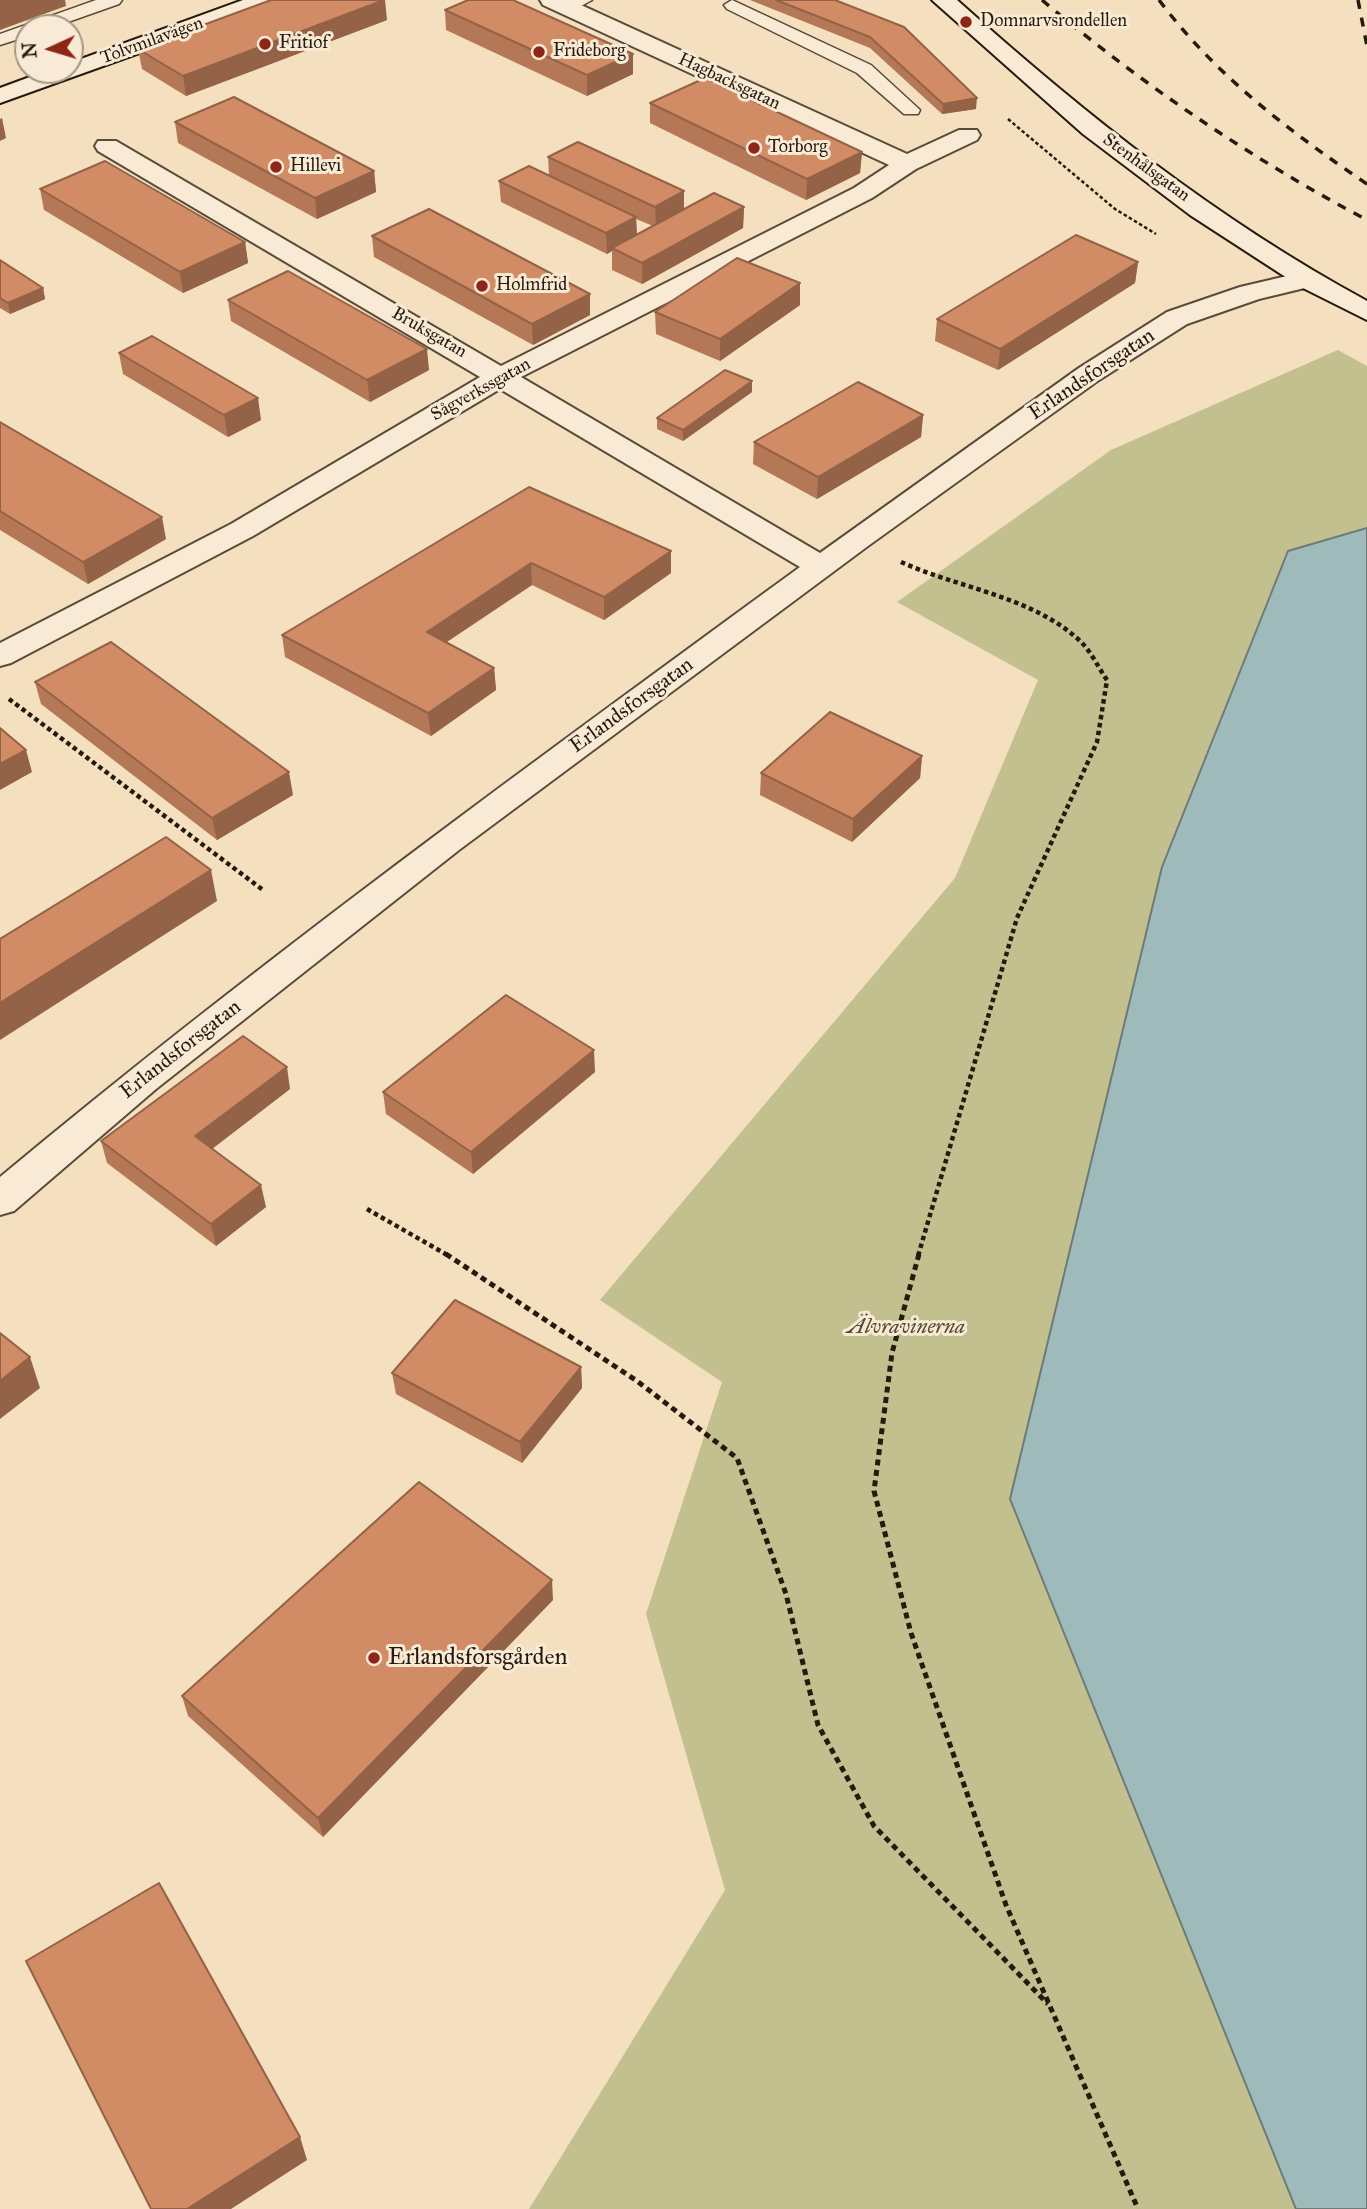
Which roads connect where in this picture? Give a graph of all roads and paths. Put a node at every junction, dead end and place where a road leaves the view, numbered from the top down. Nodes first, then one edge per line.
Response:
1 (113, 0) edge
2 (265, 0) edge
3 (943, 0) edge
4 (567, 2) edge
5 (733, 5) dead end
6 (74, 14) edge
7 (0, 96) edge
8 (911, 110) dead end
9 (968, 135) dead end
10 (107, 146) dead end
11 (907, 164) junction
12 (1304, 279) junction
13 (1367, 312) edge
14 (502, 376) junction
15 (857, 540) junction
16 (821, 566) junction
17 (0, 656) edge
18 (0, 692) edge
19 (263, 890) dead end
20 (0, 1200) edge
21 (367, 1209) dead end
22 (1052, 2008) junction
23 (1138, 2209) edge

1 - 6 lane
2 - 7 street, Tolvmilavägen
3 - 12 street, Stenhålsgatan
4 - 11 street, Hagbacksgatan
5 - 8 lane
9 - 11 street, Sågverkssgatan
10 - 14 street, Bruksgatan
11 - 14 street, Sågverkssgatan
12 - 13 street, Stenhålsgatan
12 - 15 street, Erlandsforsgatan
14 - 16 street, Bruksgatan
14 - 17 street, Sågverkssgatan
15 - 16 street, Erlandsforsgatan
15 - 22 path
16 - 20 street, Erlandsforsgatan
18 - 19 path
21 - 22 path
22 - 23 path

